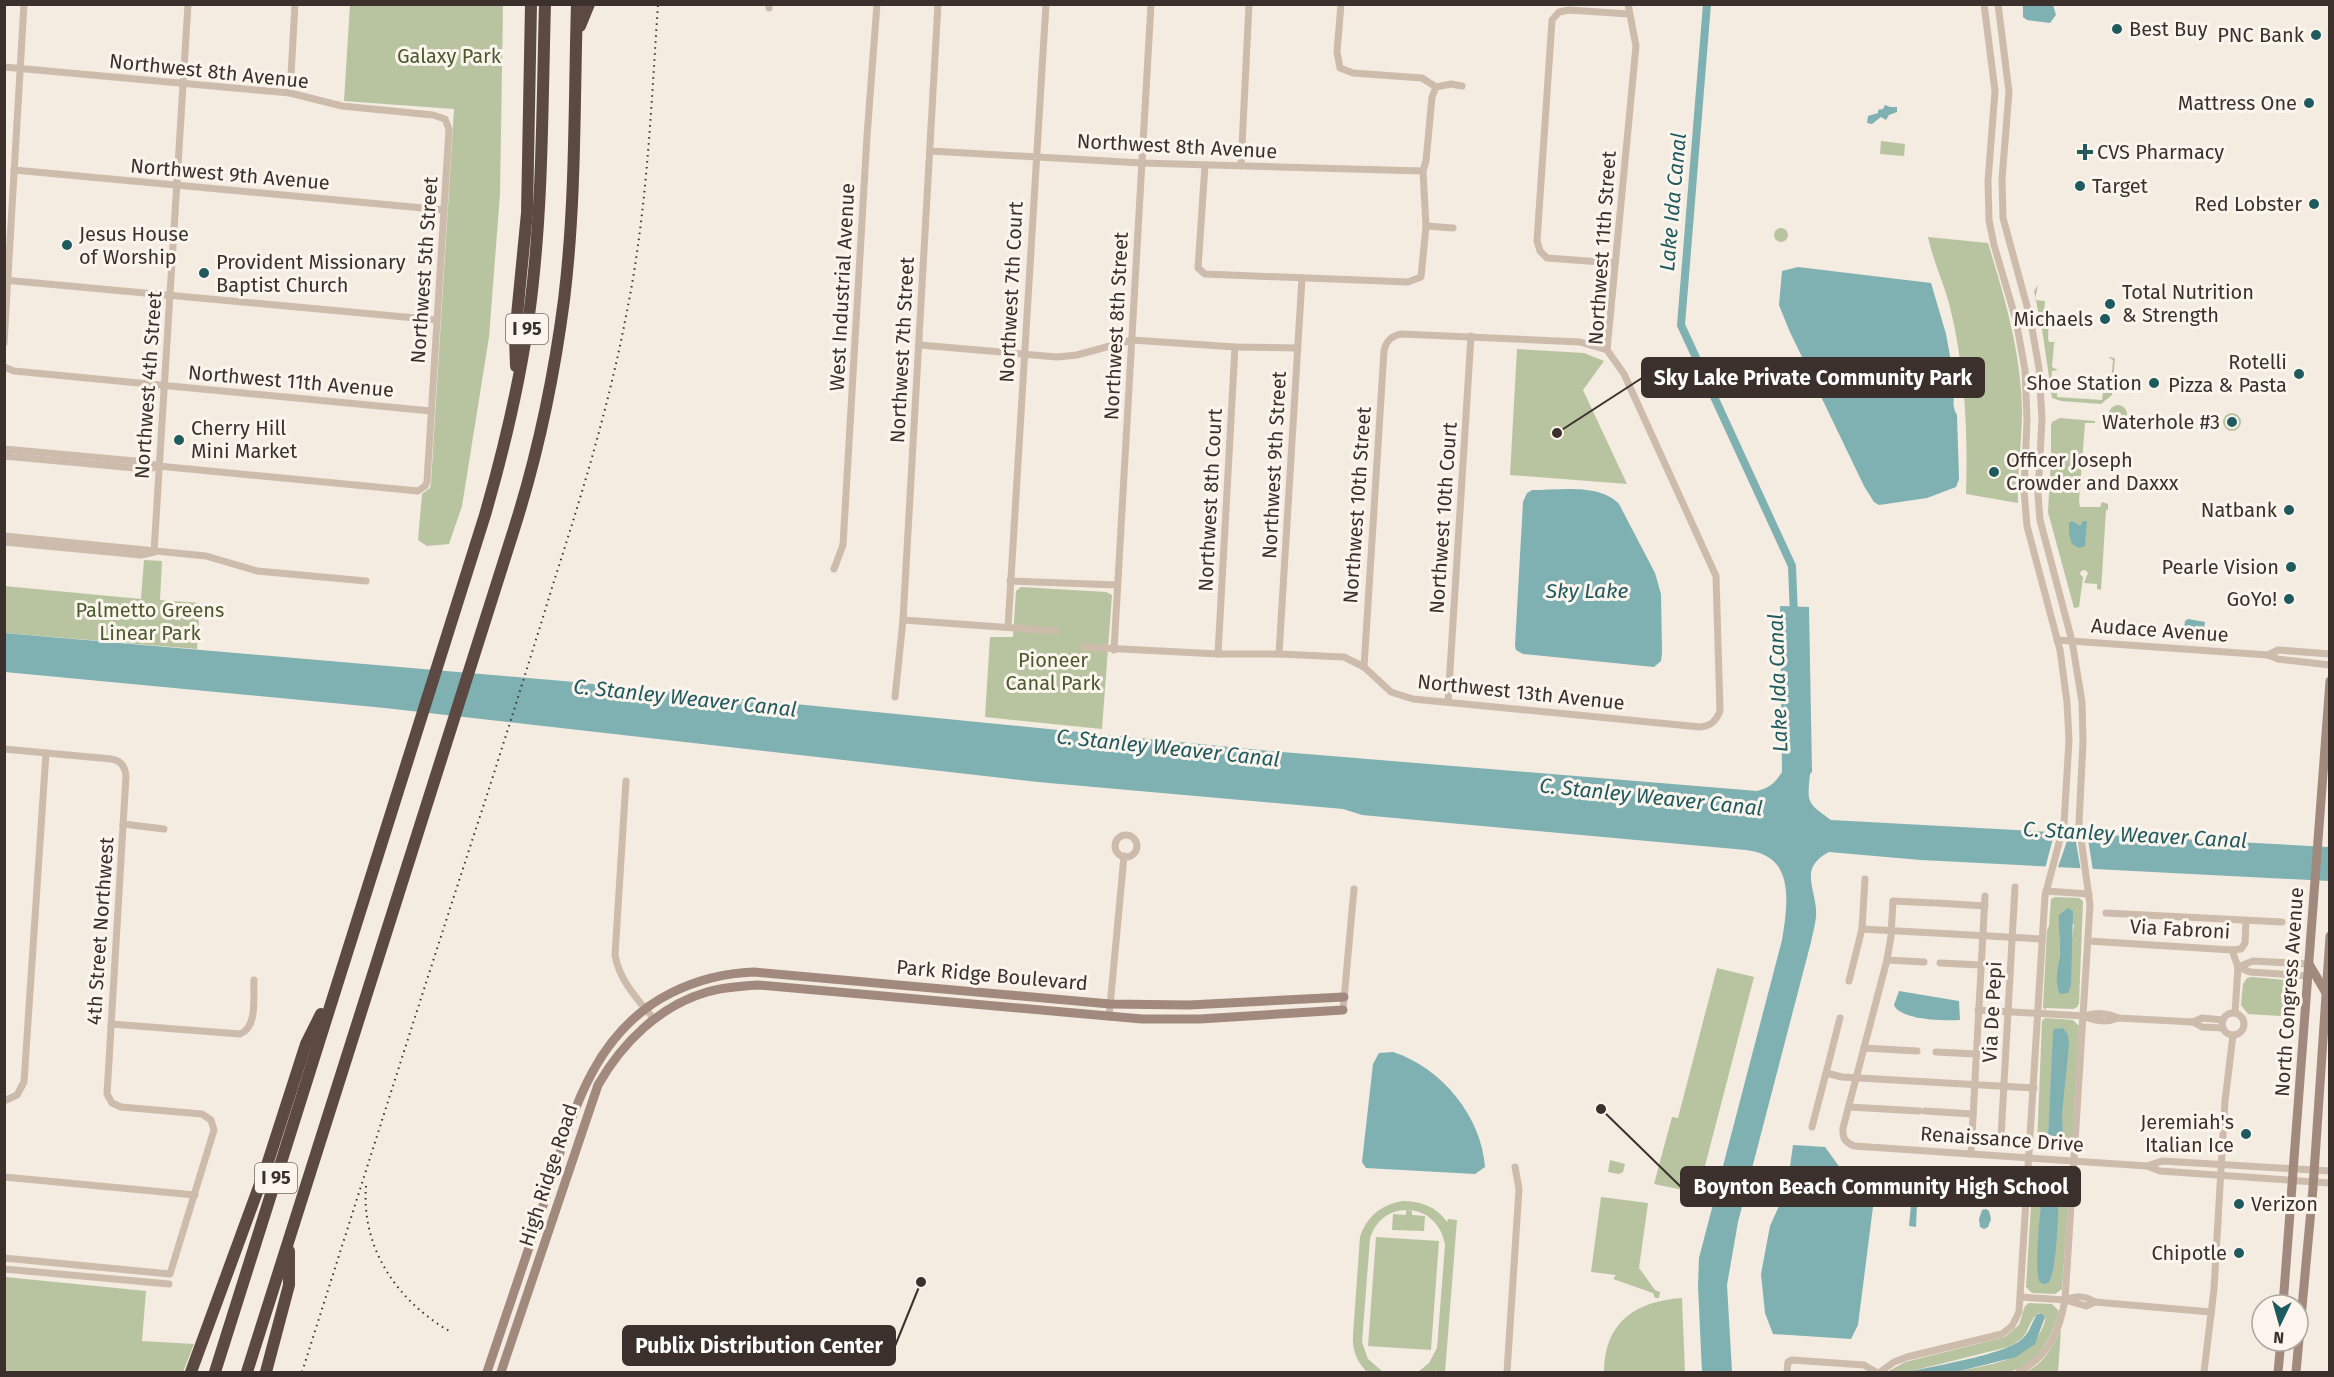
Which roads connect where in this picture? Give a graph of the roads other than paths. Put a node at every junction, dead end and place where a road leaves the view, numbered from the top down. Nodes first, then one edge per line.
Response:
1 (24, 4) edge
2 (188, 4) edge
3 (295, 4) edge
4 (531, 4) edge
5 (545, 4) edge
6 (577, 4) edge
7 (589, 4) edge
8 (877, 4) edge
9 (938, 4) edge
10 (1046, 4) edge
11 (1151, 4) edge
12 (1249, 4) edge
13 (1341, 4) edge
14 (1628, 4) edge
15 (1984, 4) edge
16 (1998, 4) edge
17 (1629, 14) junction
18 (576, 35) junction
19 (4, 66) edge
20 (20, 68) junction
21 (183, 83) junction
22 (1462, 86) dead end
23 (1436, 87) junction
24 (290, 93) junction
25 (445, 119) joint
26 (930, 152) junction
27 (1035, 157) junction
28 (1142, 163) junction
29 (1205, 165) junction
30 (1241, 166) junction
31 (14, 170) junction
32 (1423, 171) junction
33 (176, 186) junction
34 (444, 210) junction
35 (1426, 226) junction
36 (1453, 228) dead end
37 (1615, 263) junction
38 (1302, 278) junction
39 (7, 280) edge
40 (171, 295) junction
41 (437, 320) junction
42 (1471, 336) junction
43 (1132, 340) junction
44 (4, 343) edge
45 (920, 345) junction
46 (1235, 347) junction
47 (1297, 348) junction
48 (1607, 350) junction
49 (1024, 352) junction
50 (4, 367) edge
51 (164, 385) junction
52 (516, 391) junction
53 (432, 411) junction
54 (4, 449) edge
55 (4, 456) edge
56 (108, 462) junction
57 (158, 466) junction
58 (4, 536) edge
59 (4, 542) edge
60 (94, 547) junction
61 (154, 552) junction
62 (834, 569) dead end
63 (366, 581) dead end
64 (1010, 581) junction
65 (1117, 585) junction
66 (903, 620) junction
67 (1008, 627) junction
68 (1055, 631) dead end
69 (2057, 640) junction
70 (2072, 641) junction
71 (1084, 647) dead end
72 (1114, 650) junction
73 (1218, 654) junction
74 (1279, 654) junction
75 (2330, 654) edge
76 (2268, 655) junction
77 (2330, 665) edge
78 (1364, 666) junction
79 (2330, 681) edge
80 (895, 697) dead end
81 (1448, 702) junction
82 (1715, 721) joint
83 (4, 749) edge
84 (46, 753) junction
85 (2068, 765) junction
86 (2082, 766) junction
87 (626, 781) dead end
88 (123, 824) junction
89 (164, 829) dead end
90 (1124, 856) dead end
91 (1865, 879) dead end
92 (2015, 887) dead end
93 (1354, 889) dead end
94 (2046, 891) junction
95 (2089, 894) junction
96 (1986, 896) dead end
97 (1985, 906) junction
98 (2106, 913) dead end
99 (2246, 921) junction
100 (2282, 922) dead end
101 (1862, 929) junction
102 (1892, 930) junction
103 (1983, 936) junction
104 (2330, 936) edge
105 (2013, 937) junction
106 (2042, 939) junction
107 (2088, 941) junction
108 (2232, 950) junction
109 (1887, 960) junction
110 (1924, 962) dead end
111 (1940, 963) dead end
112 (2309, 964) junction
113 (1981, 965) junction
114 (2238, 967) junction
115 (772, 973) junction
116 (2309, 976) junction
117 (254, 980) dead end
118 (1849, 981) dead end
119 (337, 984) junction
120 (771, 986) junction
121 (974, 992) junction
122 (2326, 993) junction
123 (1344, 997) junction
124 (1231, 1003) junction
125 (1110, 1004) junction
126 (972, 1005) junction
127 (645, 1009) junction
128 (1343, 1011) joint
129 (1978, 1011) junction
130 (2008, 1012) junction
131 (2235, 1013) junction
132 (2035, 1014) junction
133 (2084, 1016) junction
134 (1109, 1017) junction
135 (1232, 1017) junction
136 (1840, 1018) dead end
137 (654, 1019) junction
138 (2223, 1020) junction
139 (2193, 1022) junction
140 (111, 1024) junction
141 (2223, 1028) junction
142 (2233, 1035) junction
143 (1864, 1048) junction
144 (1917, 1051) dead end
145 (1936, 1052) dead end
146 (1976, 1054) junction
147 (1826, 1073) junction
148 (589, 1075) junction
149 (1856, 1078) junction
150 (600, 1082) junction
151 (1975, 1084) junction
152 (2004, 1086) junction
153 (2034, 1088) junction
154 (4, 1101) edge
155 (1849, 1107) junction
156 (1973, 1114) junction
157 (1812, 1127) dead end
158 (2001, 1137) dead end
159 (1971, 1154) junction
160 (2030, 1157) junction
161 (2075, 1161) junction
162 (2222, 1165) junction
163 (2147, 1166) junction
164 (1515, 1167) dead end
165 (2293, 1170) junction
166 (2314, 1171) junction
167 (2330, 1171) edge
168 (2221, 1176) junction
169 (4, 1177) edge
170 (2292, 1181) junction
171 (2313, 1182) junction
172 (2330, 1183) edge
173 (195, 1195) junction
174 (535, 1230) junction
175 (547, 1234) junction
176 (289, 1237) junction
177 (4, 1258) edge
178 (4, 1269) edge
179 (169, 1284) dead end
180 (2284, 1293) edge
181 (2021, 1297) junction
182 (2065, 1300) junction
183 (2211, 1312) junction
184 (2280, 1353) edge
185 (491, 1362) junction
186 (1834, 1367) edge
187 (502, 1369) edge
188 (1787, 1370) edge
189 (191, 1372) edge
190 (215, 1372) edge
191 (247, 1372) edge
192 (266, 1372) edge
193 (488, 1372) edge
194 (1507, 1372) edge
195 (1878, 1372) edge
196 (2019, 1372) edge
197 (2204, 1372) edge
198 (2278, 1372) edge
199 (2295, 1372) edge

1 - 20 street
2 - 21 street, Northwest 4th Street
3 - 24 street
4 - 52 highway
5 - 52 highway, I 95
6 - 18 highway, I 95
7 - 18 highway
8 - 62 street, West Industrial Avenue
9 - 26 street, Northwest 7th Street
10 - 27 street, Northwest 7th Court
11 - 28 street, Northwest 8th Street
12 - 30 street
13 - 23 street
14 - 17 street, Northwest 11th Street
15 - 69 street
16 - 70 street
17 - 37 street, Northwest 11th Street
17 - 37 street
18 - 176 highway, I 95
19 - 20 street, Northwest 8th Avenue
20 - 21 street, Northwest 8th Avenue
20 - 31 street
21 - 24 street, Northwest 8th Avenue
21 - 33 street, Northwest 4th Street
22 - 23 street
23 - 32 street
24 - 25 street, Northwest 8th Avenue
25 - 34 street, Northwest 5th Street
26 - 27 street, Northwest 8th Avenue
26 - 45 street, Northwest 7th Street
27 - 28 street, Northwest 8th Avenue
27 - 49 street, Northwest 7th Court
28 - 29 street, Northwest 8th Avenue
28 - 43 street, Northwest 8th Street
29 - 30 street, Northwest 8th Avenue
29 - 38 street
30 - 32 street, Northwest 8th Avenue
31 - 33 street, Northwest 9th Avenue
31 - 39 street
32 - 35 street
33 - 34 street, Northwest 9th Avenue
33 - 40 street, Northwest 4th Street
34 - 41 street, Northwest 5th Street
35 - 36 street
35 - 38 street
37 - 48 street, Northwest 11th Street
38 - 47 street, Northwest 9th Street
39 - 40 street
39 - 44 street
40 - 41 street
40 - 51 street, Northwest 4th Street
41 - 53 street, Northwest 5th Street
42 - 48 street
42 - 78 street, Northwest 10th Street
42 - 81 street, Northwest 10th Court
43 - 46 street
43 - 49 street
43 - 65 street, Northwest 8th Street
45 - 49 street
45 - 66 street, Northwest 7th Street
46 - 47 street
46 - 73 street, Northwest 8th Court
47 - 74 street, Northwest 9th Street
48 - 82 street, Northwest 11th Street
49 - 64 street, Northwest 7th Court
50 - 51 street, Northwest 11th Avenue
51 - 53 street, Northwest 11th Avenue
51 - 57 street, Northwest 4th Street
52 - 119 highway, I 95
53 - 57 street, Northwest 5th Street
54 - 56 street
55 - 56 street
56 - 57 street
57 - 61 street, Northwest 4th Street
58 - 60 street
59 - 60 street
60 - 61 street
61 - 63 street
64 - 65 street
64 - 67 street
65 - 72 street, Northwest 8th Street
66 - 67 street
66 - 80 street, Northwest 7th Street
67 - 68 street
69 - 70 street, Audace Avenue
69 - 85 street
70 - 76 street, Audace Avenue
70 - 86 street
71 - 72 street, Northwest 13th Avenue
72 - 73 street, Northwest 13th Avenue
73 - 74 street, Northwest 13th Avenue
74 - 78 street, Northwest 13th Avenue
75 - 76 street
76 - 77 street
78 - 81 street, Northwest 13th Avenue
79 - 112 street, North Congress Avenue
81 - 82 street, Northwest 13th Avenue
83 - 84 street
84 - 88 street, 4th Street Northwest
84 - 154 street
85 - 86 street
85 - 94 street
86 - 95 street
87 - 127 street
88 - 89 street
88 - 140 street, 4th Street Northwest
90 - 125 street
91 - 101 street
92 - 105 street, Via De Pepi
93 - 123 street
94 - 95 street
94 - 106 street
95 - 107 street
96 - 97 street
97 - 102 street
97 - 103 street
98 - 99 street
99 - 100 street
99 - 108 street, Via Fabroni
101 - 102 street
101 - 118 street
102 - 103 street
102 - 109 street
103 - 105 street
103 - 113 street
104 - 122 street, North Congress Avenue
105 - 106 street
105 - 130 street, Via De Pepi
106 - 132 street
107 - 108 street, Via Fabroni
107 - 133 street
108 - 114 street
109 - 110 street
109 - 143 street
111 - 113 street
112 - 114 street
112 - 116 street, North Congress Avenue
112 - 122 street
113 - 129 street
114 - 116 street
114 - 131 street
115 - 120 street
115 - 121 street, Park Ridge Boulevard
115 - 127 street, Park Ridge Boulevard
116 - 165 street, North Congress Avenue
117 - 140 street
119 - 189 highway
119 - 190 highway, I 95
120 - 126 street, Park Ridge Boulevard
120 - 137 street, Park Ridge Boulevard
121 - 125 street, Park Ridge Boulevard
121 - 126 street
122 - 166 street, North Congress Avenue
123 - 124 street, Park Ridge Boulevard
123 - 128 street
124 - 125 street, Park Ridge Boulevard
124 - 135 street
125 - 134 street
126 - 134 street, Park Ridge Boulevard
127 - 137 street
127 - 148 street, High Ridge Road
128 - 135 street, Park Ridge Boulevard
129 - 130 street
129 - 146 street
130 - 132 street
130 - 152 street, Via De Pepi
131 - 138 street
131 - 142 street
132 - 133 street
132 - 153 street
133 - 139 street
133 - 161 street
134 - 135 street, Park Ridge Boulevard
136 - 147 street
137 - 150 street, High Ridge Road
138 - 139 street
138 - 141 street
139 - 141 street
140 - 173 street, 4th Street Northwest
141 - 142 street
142 - 162 street
143 - 144 street
143 - 149 street
145 - 146 street
146 - 151 street
147 - 149 street
147 - 157 street
148 - 150 street
148 - 174 street, High Ridge Road
149 - 151 street
149 - 155 street
150 - 175 street, High Ridge Road
151 - 152 street
151 - 156 street
152 - 153 street
152 - 158 street, Via De Pepi
153 - 160 street
155 - 156 street
155 - 159 street, Renaissance Drive
156 - 159 street
159 - 160 street, Renaissance Drive
160 - 161 street, Renaissance Drive
160 - 181 street
161 - 163 street, Renaissance Drive
161 - 182 street
162 - 163 street, Renaissance Drive
162 - 165 street, Renaissance Drive
162 - 168 street
163 - 168 street, Renaissance Drive
164 - 194 street
165 - 166 street, Renaissance Drive
165 - 170 street, North Congress Avenue
166 - 167 street, Renaissance Drive
166 - 171 street, North Congress Avenue
168 - 170 street, Renaissance Drive
168 - 183 street
169 - 173 street
170 - 171 street, Renaissance Drive
170 - 180 street, North Congress Avenue
171 - 172 street, Renaissance Drive
171 - 199 street, North Congress Avenue
173 - 177 street
174 - 175 street
174 - 185 street, High Ridge Road
175 - 187 street, High Ridge Road
176 - 191 highway, I 95
176 - 192 highway
178 - 179 street
181 - 182 street
181 - 195 street
182 - 183 street
182 - 196 street
183 - 197 street
184 - 198 street
185 - 187 street
185 - 193 street, High Ridge Road
186 - 188 street
186 - 195 street

